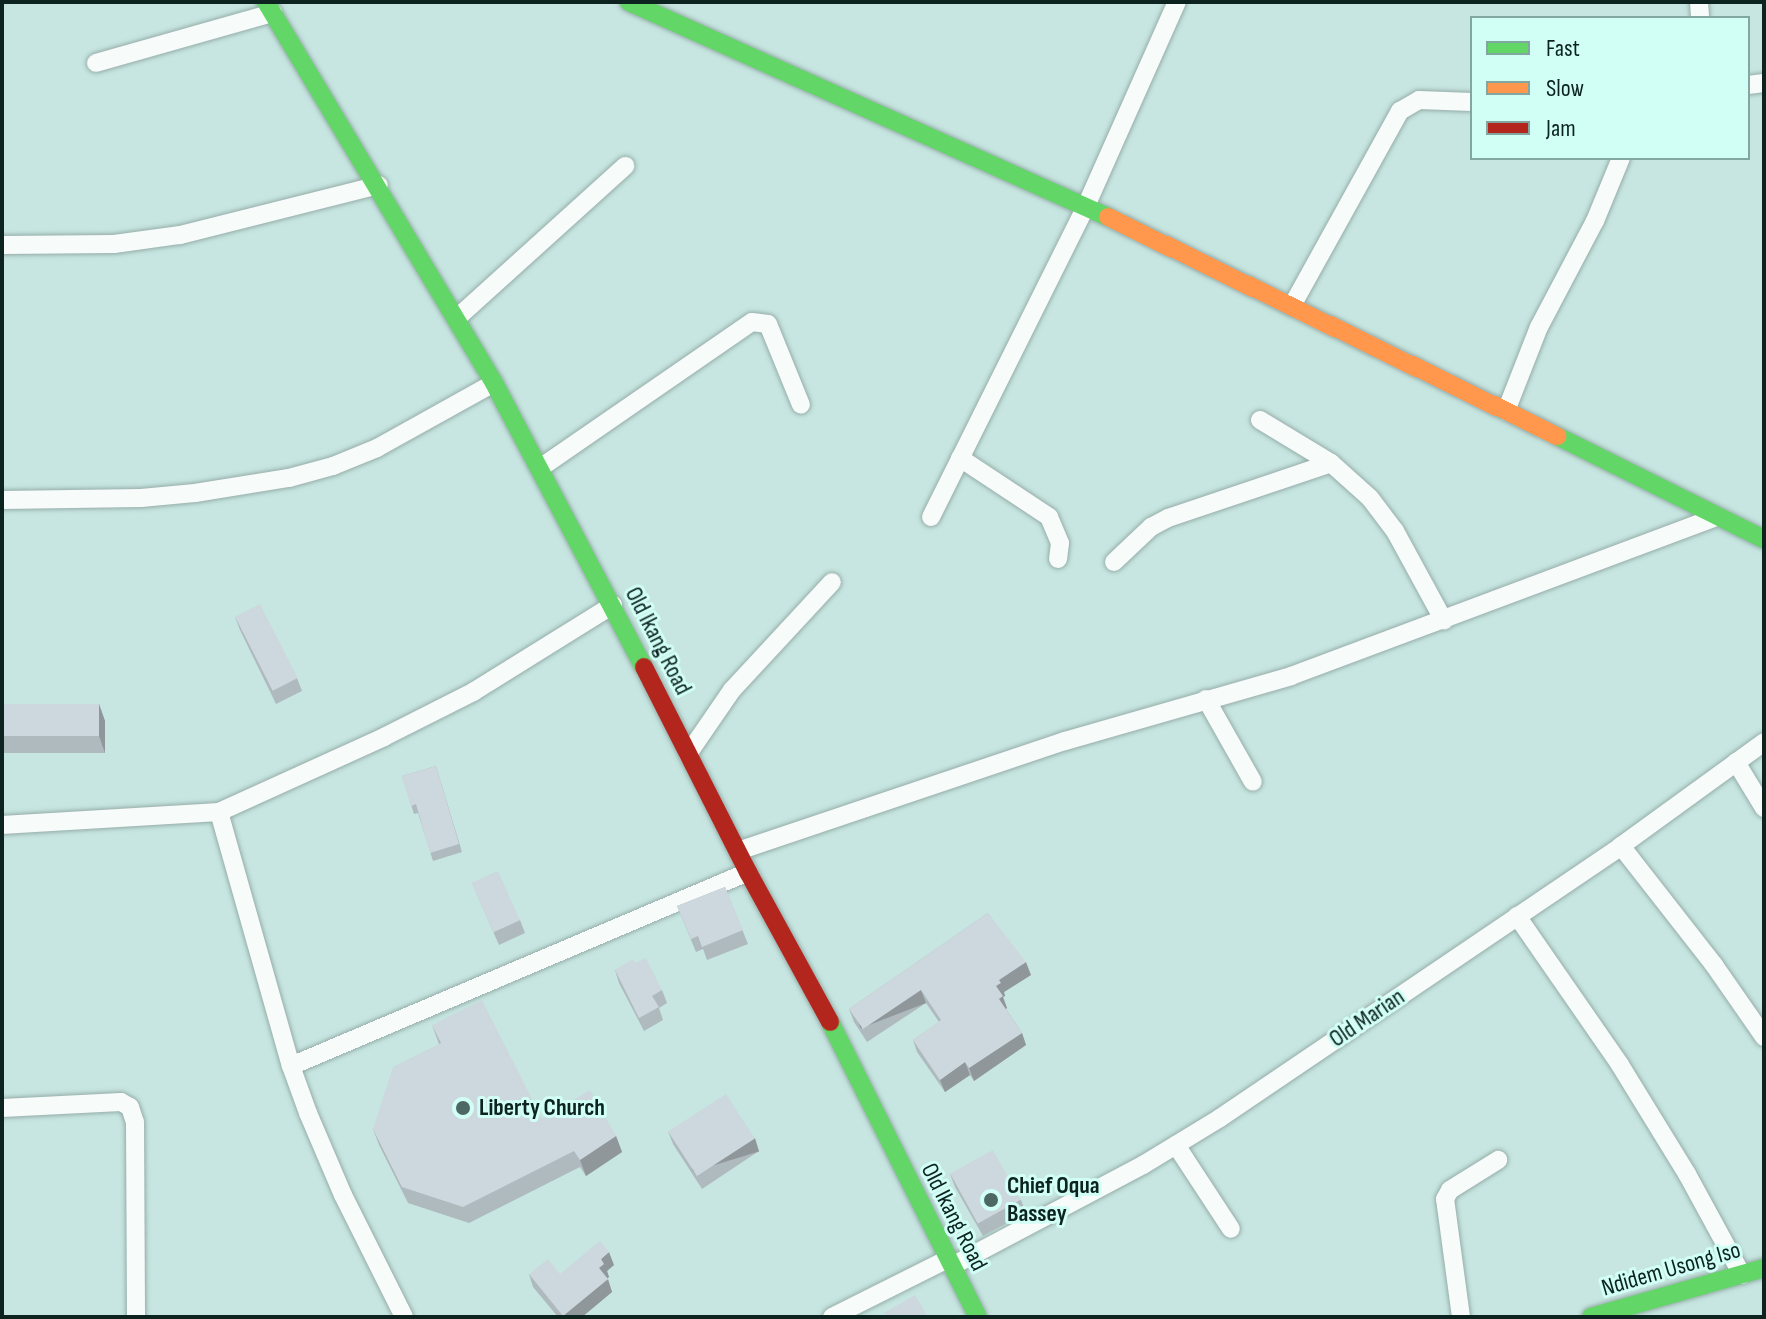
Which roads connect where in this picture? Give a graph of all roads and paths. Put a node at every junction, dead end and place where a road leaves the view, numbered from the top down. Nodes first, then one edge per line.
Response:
1 (629, 2) edge
2 (1177, 2) edge
3 (270, 8) edge
4 (96, 63) dead end
5 (1470, 102) edge
6 (1620, 160) edge
7 (625, 166) dead end
8 (379, 185) junction
9 (1086, 206) junction
10 (2, 245) edge
11 (1293, 304) junction
12 (457, 318) junction
13 (494, 383) junction
14 (801, 405) dead end
15 (1506, 411) junction
16 (1260, 420) dead end
17 (960, 458) junction
18 (1331, 463) junction
19 (540, 468) junction
20 (2, 500) edge
21 (931, 517) dead end
22 (1717, 517) junction
23 (1764, 539) edge
24 (1058, 559) dead end
25 (1114, 562) dead end
26 (832, 582) dead end
27 (613, 605) junction
28 (1444, 621) junction
29 (1206, 699) junction
30 (1764, 742) edge
31 (688, 754) junction
32 (1736, 762) junction
33 (1253, 782) dead end
34 (1764, 808) edge
35 (219, 812) junction
36 (2, 825) edge
37 (1621, 846) junction
38 (738, 851) junction
39 (748, 872) junction
40 (1517, 916) junction
41 (1764, 1037) edge
42 (291, 1066) junction
43 (2, 1108) edge
44 (1176, 1145) junction
45 (1498, 1160) dead end
46 (1231, 1229) dead end
47 (950, 1262) junction
48 (1764, 1268) edge
49 (1742, 1275) junction
50 (136, 1317) edge
51 (404, 1317) edge
52 (832, 1317) edge
53 (978, 1317) edge
54 (1461, 1317) edge
55 (1591, 1317) edge

1 - 9 main road
2 - 9 street
3 - 4 street
3 - 8 main road, Old Ikang Road
5 - 11 street
6 - 15 street
7 - 12 street
8 - 10 street
8 - 12 main road, Old Ikang Road
9 - 11 main road
9 - 17 street
11 - 15 main road
12 - 13 main road, Old Ikang Road
13 - 19 main road, Old Ikang Road
13 - 20 street
14 - 19 street
15 - 22 main road
16 - 18 street
17 - 21 street
17 - 24 street
18 - 25 street
18 - 28 street
19 - 27 main road, Old Ikang Road
22 - 23 main road
22 - 28 street
26 - 31 street
27 - 31 main road, Old Ikang Road
27 - 35 street
28 - 29 street
29 - 33 street
29 - 38 street
30 - 32 street, Old Marian
31 - 38 main road, Old Ikang Road
32 - 34 street
32 - 37 street, Old Marian
35 - 36 street
35 - 42 street
37 - 40 street, Old Marian
37 - 41 street
38 - 39 main road, Old Ikang Road
39 - 42 street
39 - 47 main road, Old Ikang Road
40 - 44 street, Old Marian
40 - 49 street
42 - 51 street
43 - 50 street
44 - 46 street
44 - 47 street, Old Marian
45 - 54 street
47 - 52 street, Old Marian
47 - 53 main road, Old Ikang Road
48 - 49 main road, Ndidem Usong Iso
49 - 55 main road, Ndidem Usong Iso

